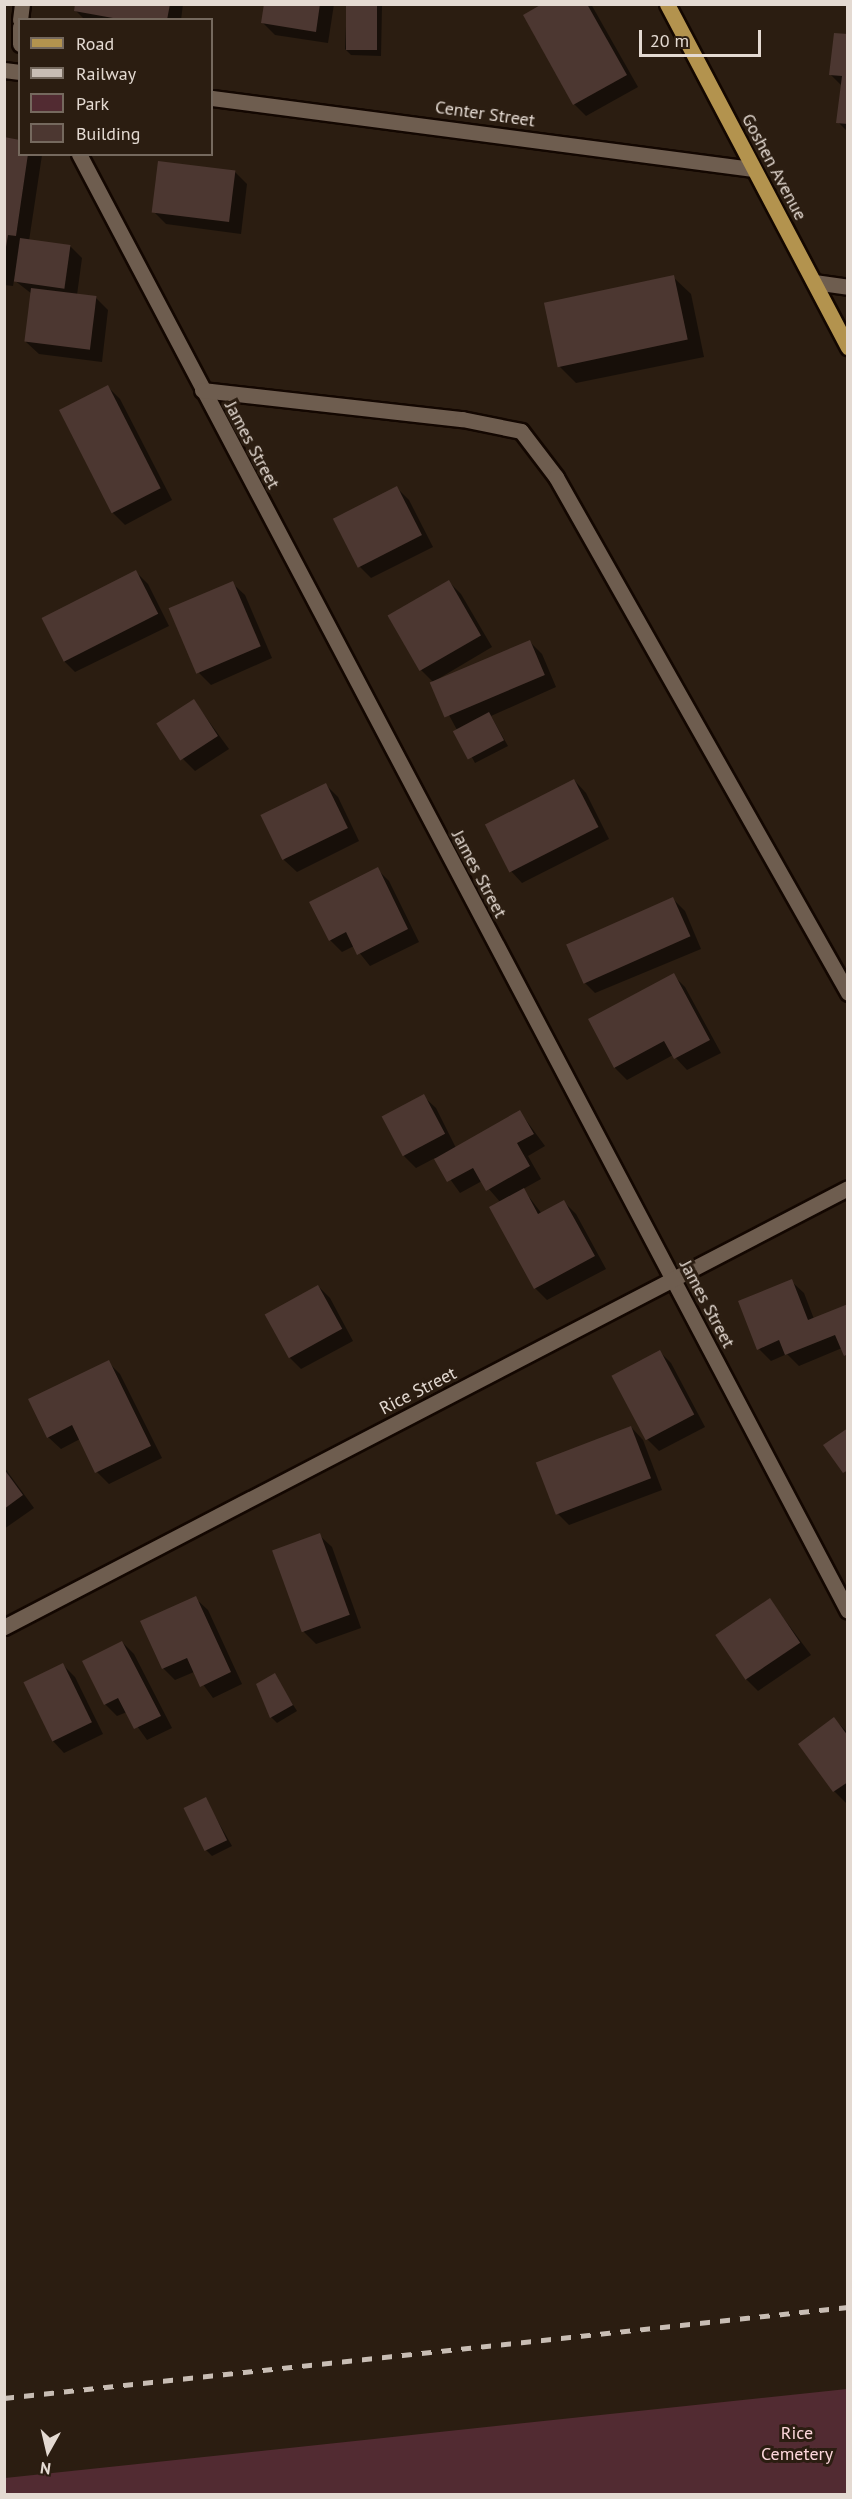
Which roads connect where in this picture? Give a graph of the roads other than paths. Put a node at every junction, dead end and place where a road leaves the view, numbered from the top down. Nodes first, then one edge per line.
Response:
1 (667, 4) edge
2 (213, 98) edge
3 (80, 156) edge
4 (753, 169) junction
5 (814, 282) junction
6 (848, 287) edge
7 (848, 347) edge
8 (202, 390) junction
9 (848, 993) edge
10 (848, 1188) edge
11 (673, 1281) junction
12 (848, 1611) edge
13 (4, 1627) edge

1 - 4 main road, Goshen Avenue
2 - 4 street, Center Street
3 - 8 street, James Street
4 - 5 main road, Goshen Avenue
5 - 6 street
5 - 7 main road, Goshen Avenue
8 - 9 street
8 - 11 street, James Street
10 - 11 street, Rice Street
11 - 12 street, James Street
11 - 13 street, Rice Street

